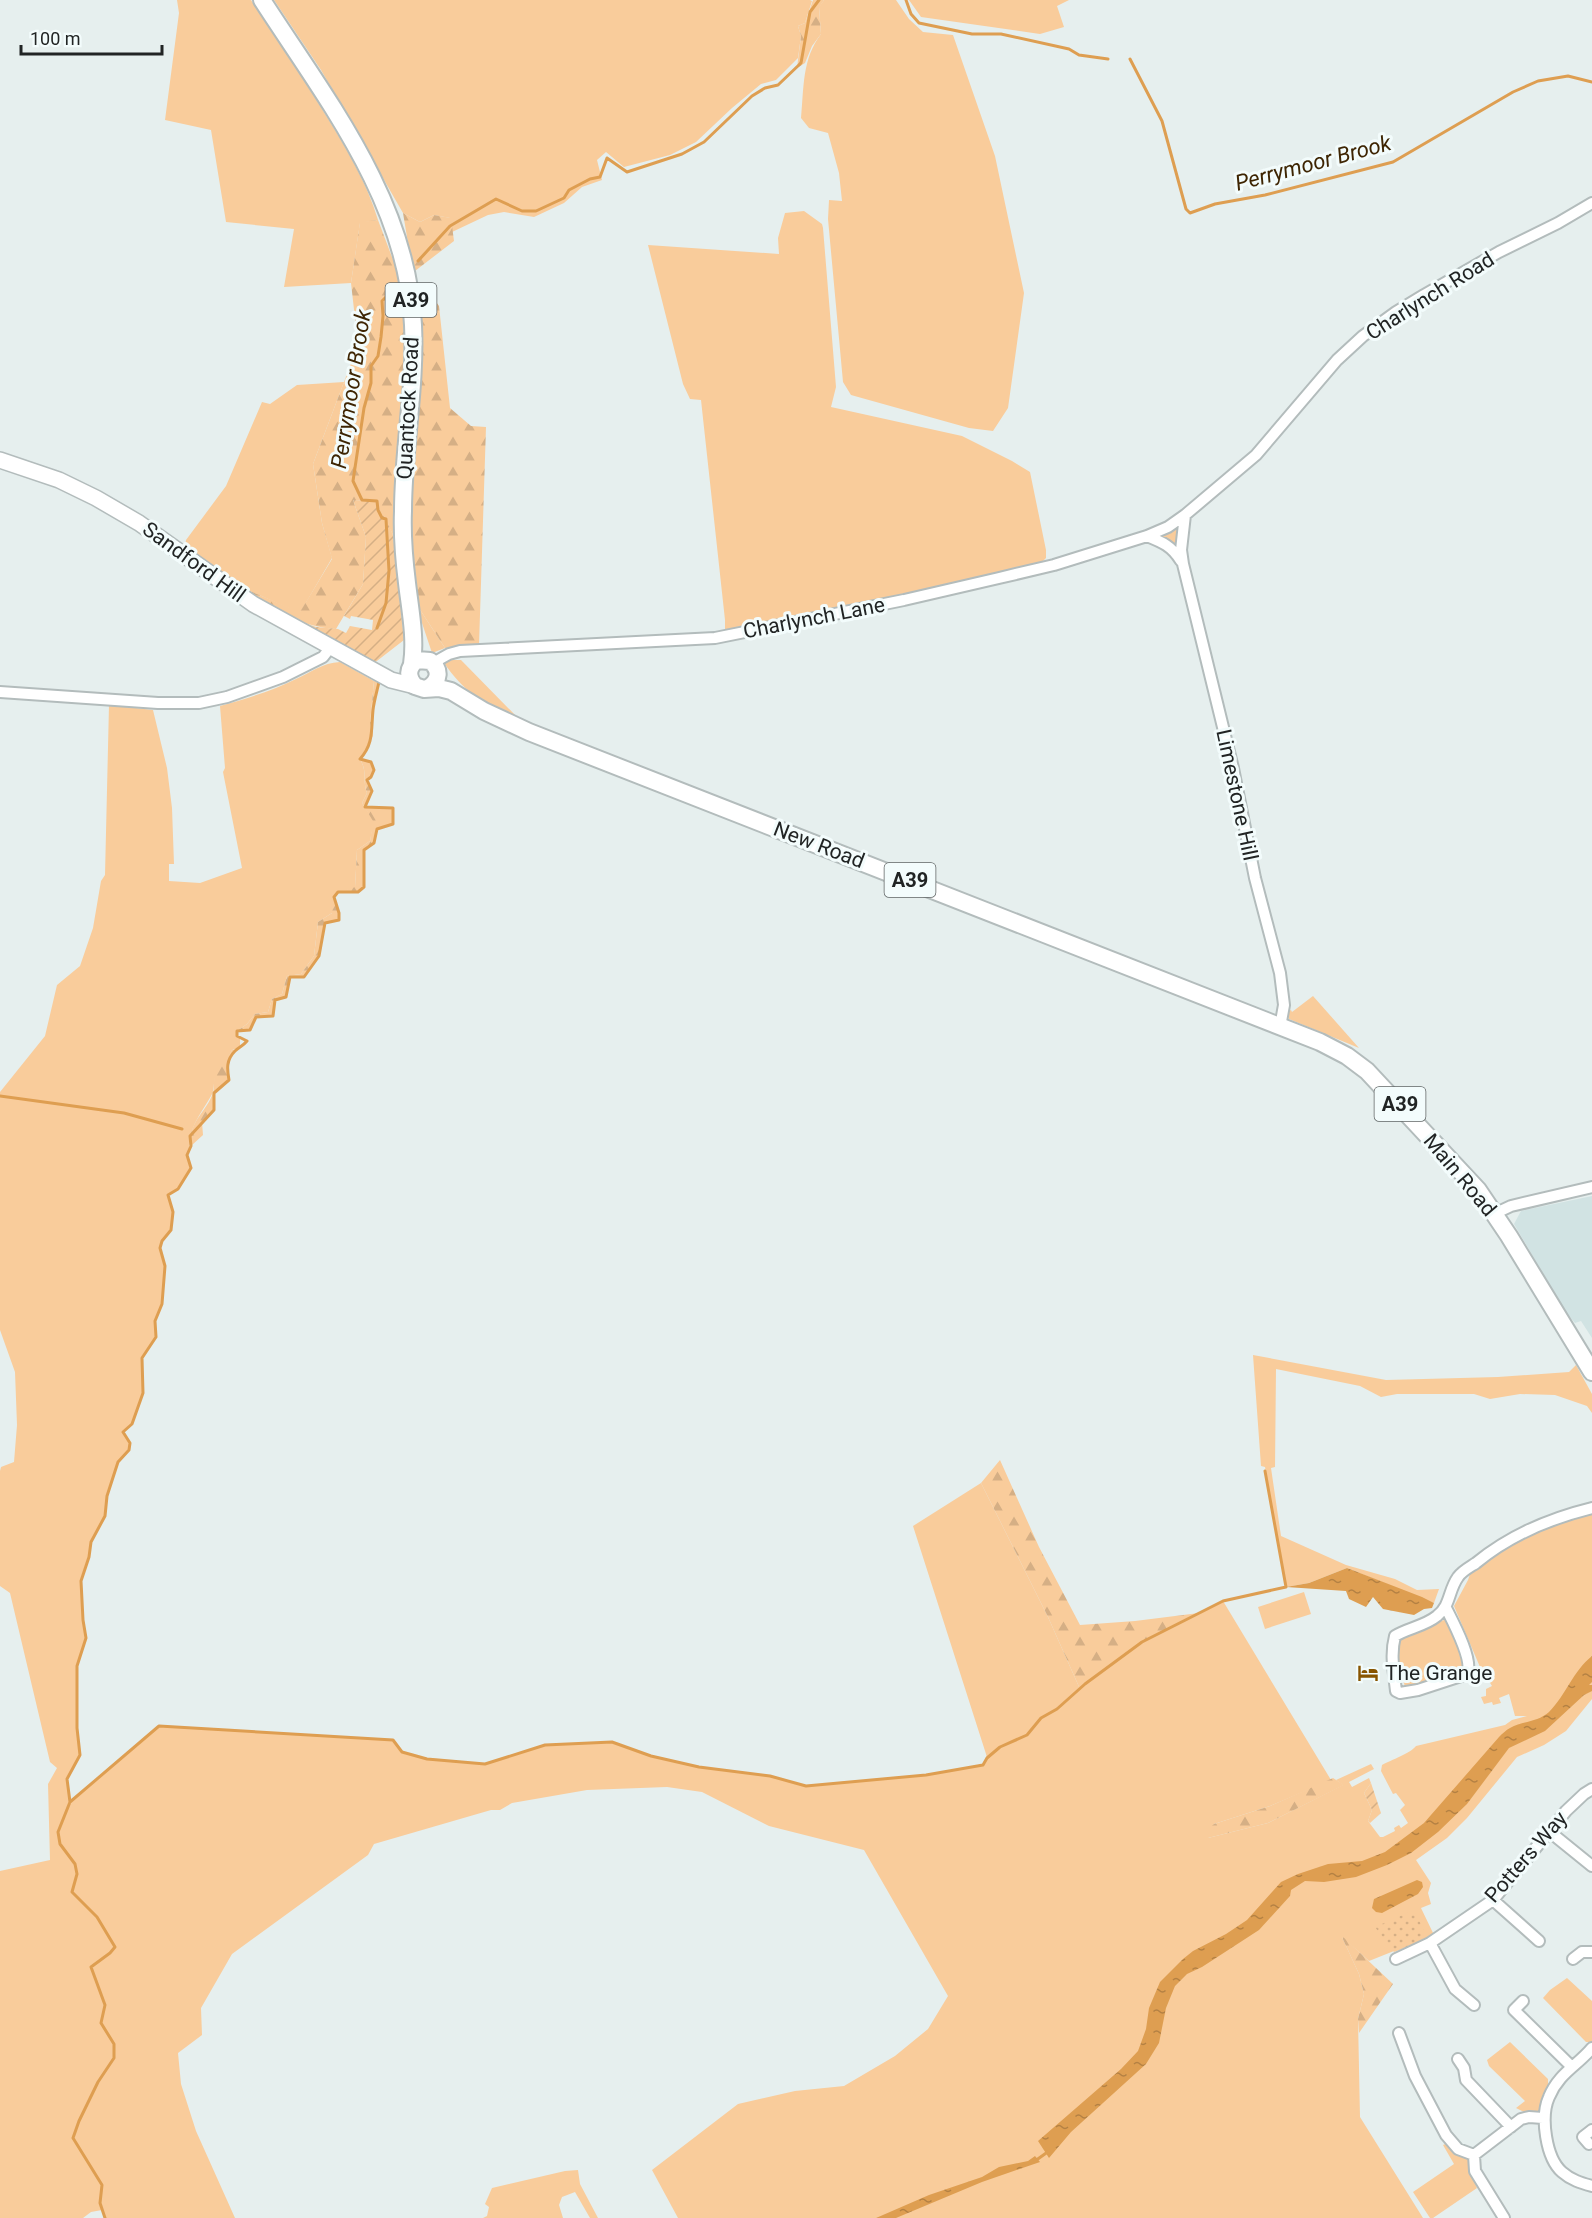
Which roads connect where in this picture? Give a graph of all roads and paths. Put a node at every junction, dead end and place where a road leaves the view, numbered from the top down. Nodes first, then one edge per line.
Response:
1 (262, 0) edge
2 (1592, 203) edge
3 (0, 460) edge
4 (1185, 515) junction
5 (1147, 536) junction
6 (1183, 564) junction
7 (330, 648) junction
8 (424, 665) junction
9 (383, 675) junction
10 (421, 687) junction
11 (0, 692) edge
12 (463, 697) junction
13 (1280, 1027) junction
14 (1592, 1187) edge
15 (1494, 1214) junction
16 (1592, 1372) edge
17 (1592, 1508) edge
18 (1446, 1608) junction
19 (1592, 1789) edge
20 (1550, 1832) junction
21 (1592, 1866) edge
22 (1493, 1900) junction
23 (1539, 1941) dead end
24 (1430, 1943) junction
25 (1592, 1952) edge
26 (1396, 1959) dead end
27 (1573, 1959) dead end
28 (1523, 2001) dead end
29 (1474, 2005) dead end
30 (1399, 2033) dead end
31 (1592, 2049) edge
32 (1458, 2059) dead end
33 (1571, 2066) junction
34 (1543, 2118) junction
35 (1510, 2127) junction
36 (1592, 2130) edge
37 (1589, 2144) dead end
38 (1474, 2156) junction
39 (1592, 2186) edge
40 (1501, 2214) edge

1 - 8 main road, Quantock Road / A39
2 - 4 street, Charlynch Road
3 - 7 main road, Sandford Hill
4 - 5 street, Charlynch Lane
4 - 6 street, Limestone Hill
5 - 6 street, Limestone Hill
5 - 8 street, Charlynch Lane
6 - 13 street, Limestone Hill
7 - 9 main road, Sandford Hill
7 - 11 street
8 - 9 main road
8 - 10 main road, A39
8 - 10 main road, A39
8 - 12 main road, New Road / A39
9 - 10 main road, Sandford Hill
10 - 12 main road, New Road / A39
12 - 13 main road, New Road / A39
13 - 15 main road, Main Road / A39
14 - 15 street
15 - 16 main road, Main Road / A39
17 - 18 street
18 - 18 street
19 - 20 street, Potters Way
20 - 21 street
20 - 22 street, Potters Way
22 - 23 street
22 - 24 street, Potters Way
24 - 26 street, Potters Way
24 - 29 street
25 - 27 street
28 - 33 street
30 - 38 street
31 - 33 street
32 - 35 street
33 - 34 street
34 - 35 street
34 - 39 street
35 - 38 street
36 - 37 street
38 - 40 street

